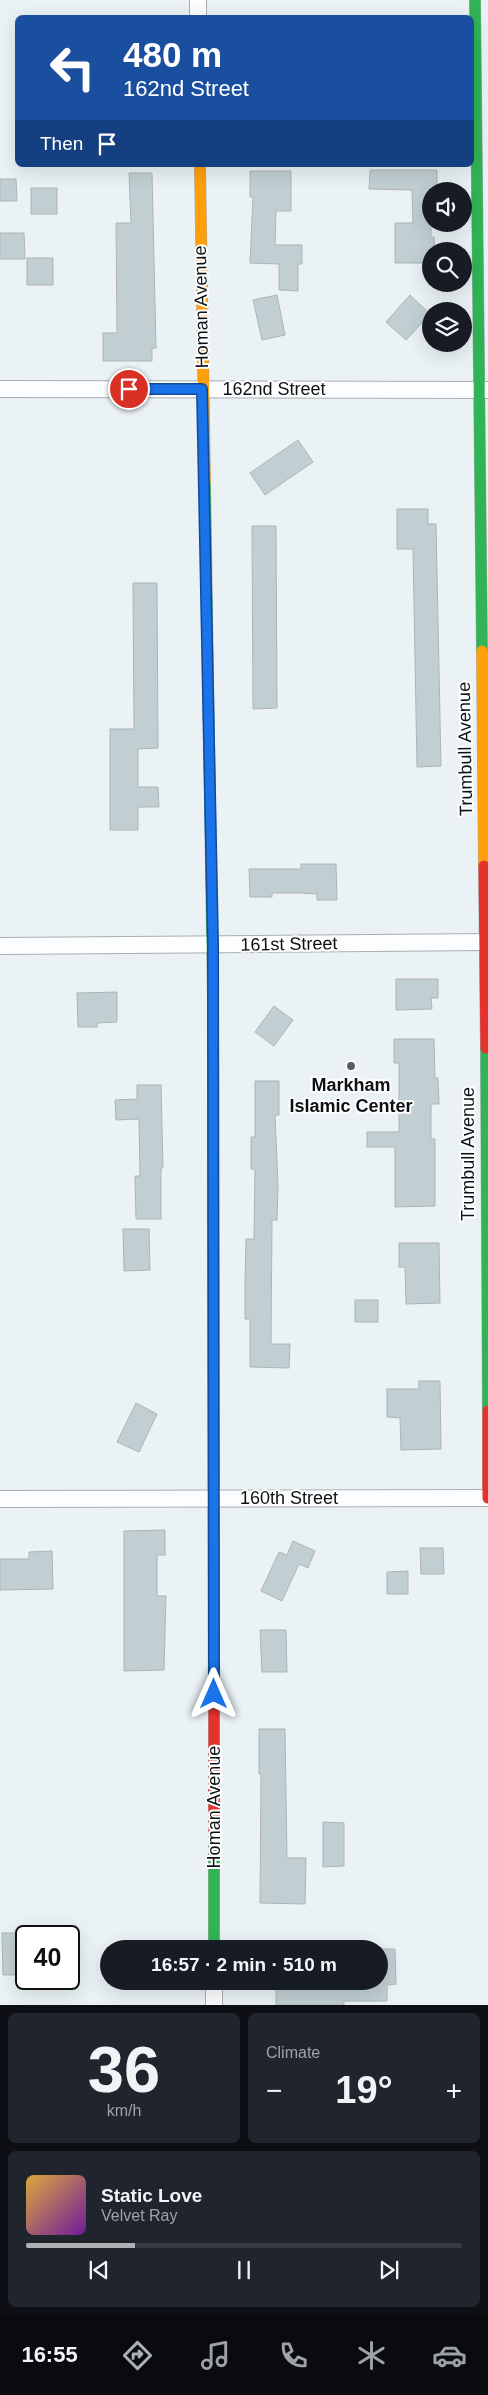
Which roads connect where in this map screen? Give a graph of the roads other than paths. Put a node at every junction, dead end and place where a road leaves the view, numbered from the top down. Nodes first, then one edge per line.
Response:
1 (198, 0) edge
2 (475, 0) edge
3 (198, 15) edge
4 (200, 167) edge
5 (0, 389) edge
6 (202, 389) junction
7 (483, 390) edge
8 (486, 942) edge
9 (213, 944) junction
10 (0, 946) edge
11 (213, 1498) junction
12 (488, 1498) edge
13 (0, 1499) edge
14 (214, 1940) edge
15 (214, 1990) edge
16 (214, 2005) edge

1 - 3 street
2 - 7 street, Trumbull Avenue
4 - 6 street, Homan Avenue
5 - 6 street, 162nd Street
6 - 7 street, 162nd Street
6 - 9 street, Homan Avenue
7 - 8 street, Trumbull Avenue
8 - 9 street, 161st Street
8 - 12 street, Trumbull Avenue
9 - 10 street, 161st Street
9 - 11 street, Homan Avenue
11 - 12 street, 160th Street
11 - 13 street, 160th Street
11 - 14 street, Homan Avenue
15 - 16 street

